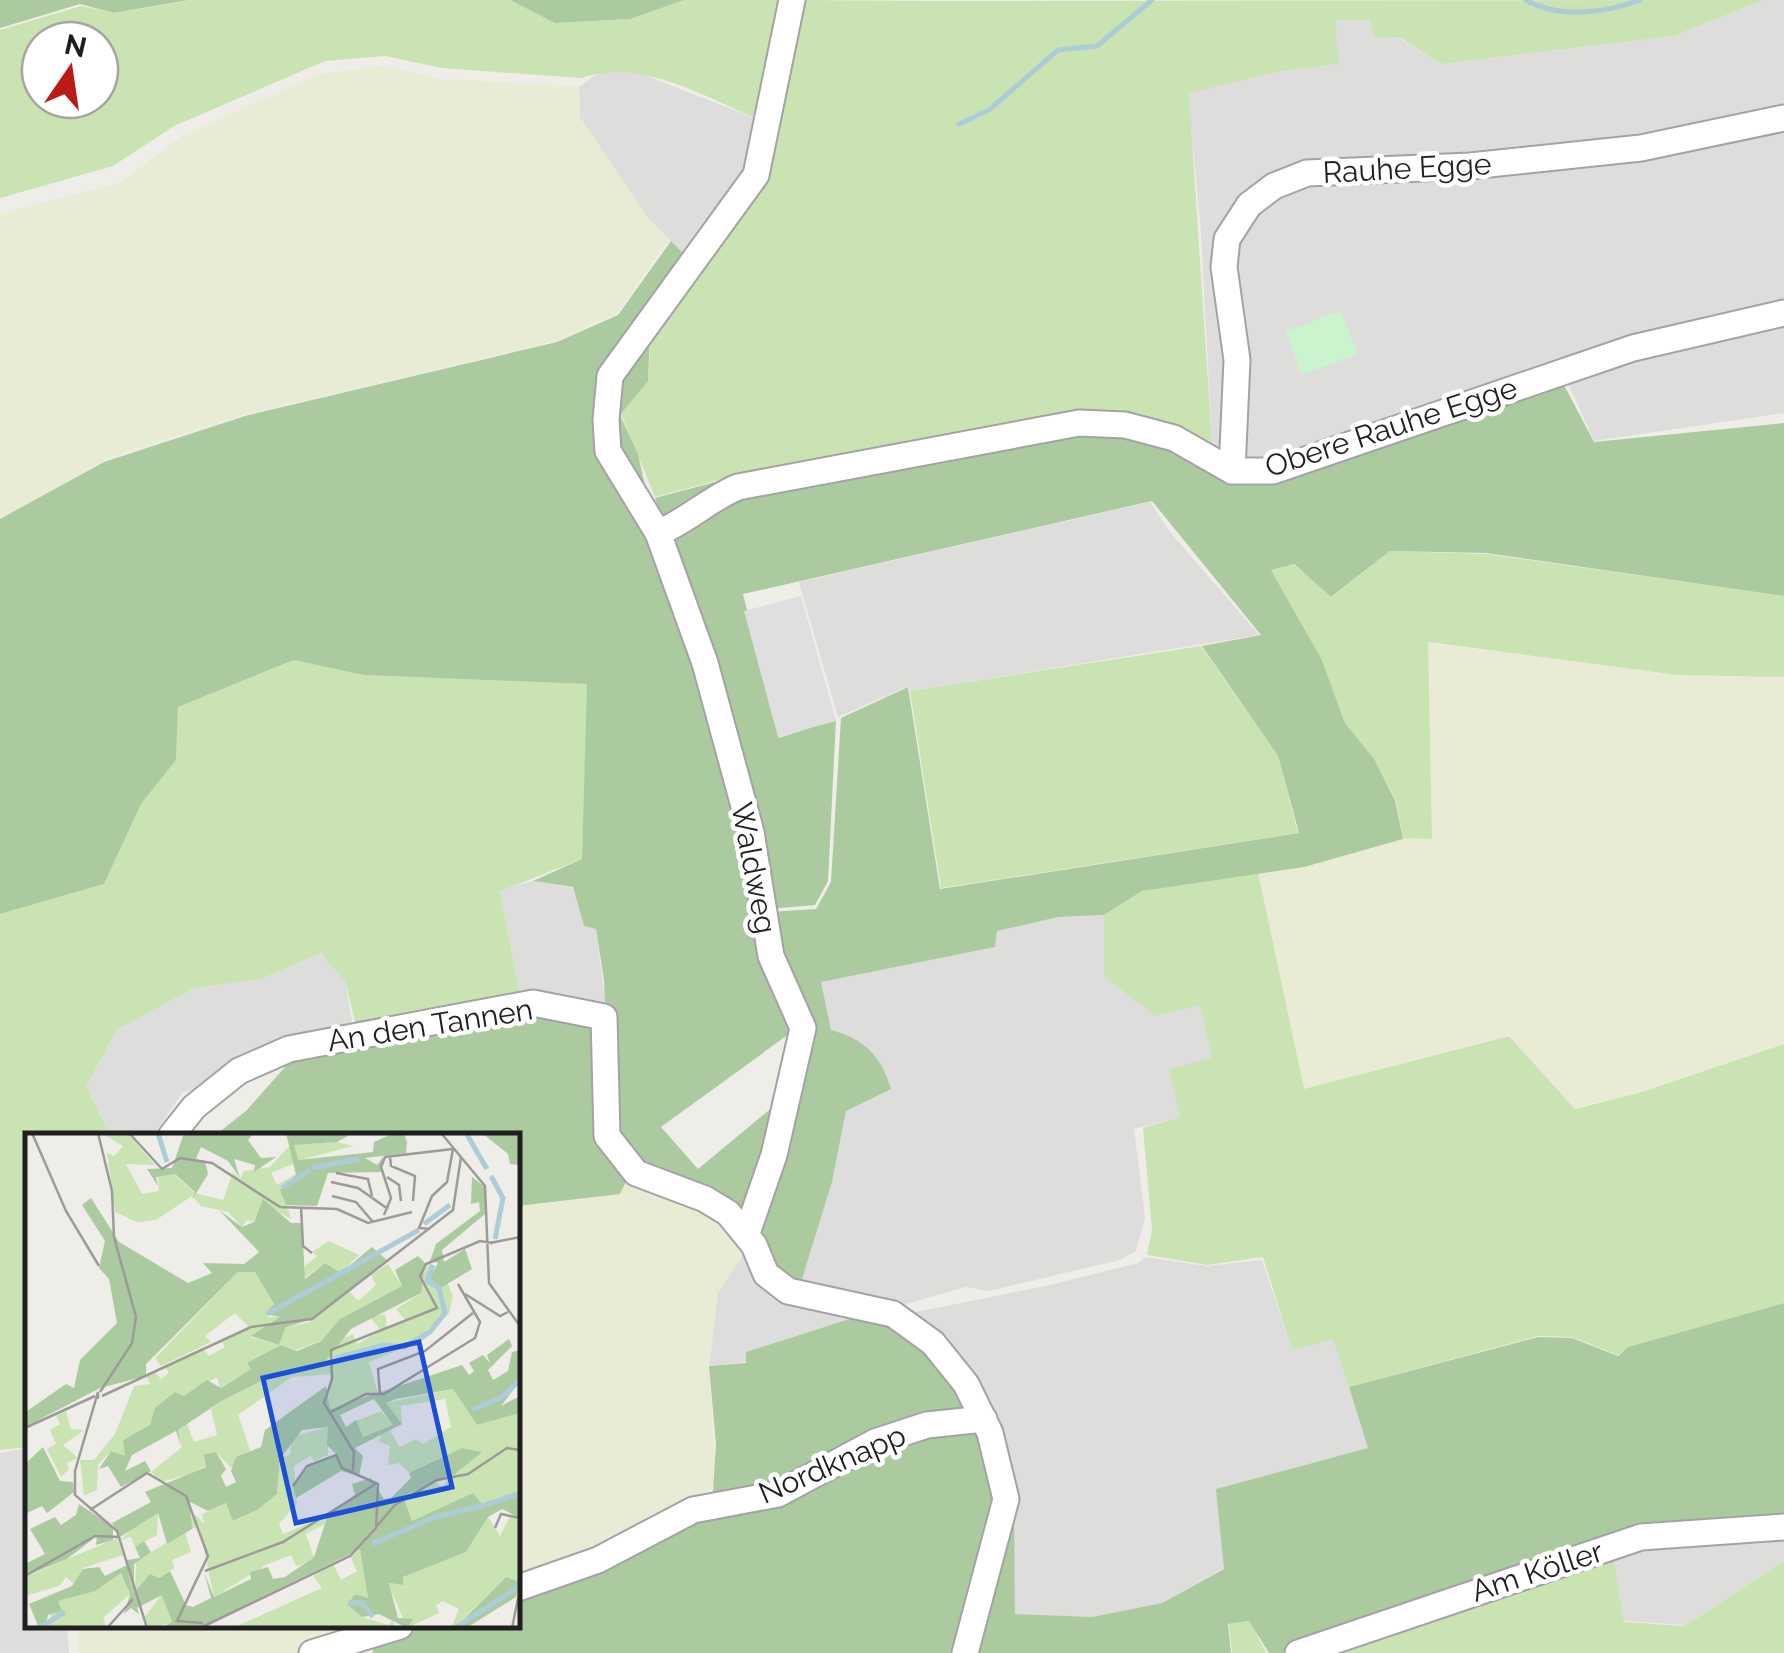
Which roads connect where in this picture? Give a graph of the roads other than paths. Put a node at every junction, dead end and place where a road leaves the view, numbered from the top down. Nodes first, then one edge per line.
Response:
1 (792, 0) edge
2 (1784, 118) edge
3 (1784, 313) edge
4 (1232, 472) junction
5 (658, 532) junction
6 (174, 1133) edge
7 (747, 1233) junction
8 (984, 1419) junction
9 (1784, 1527) edge
10 (520, 1587) edge
11 (393, 1628) edge
12 (312, 1653) edge
13 (965, 1653) edge
14 (1298, 1653) edge

1 - 5 street, Waldweg
2 - 4 street, Rauhe Egge
3 - 4 street, Obere Rauhe Egge
4 - 5 street, Obere Rauhe Egge
5 - 7 street, Waldweg
6 - 7 street, An den Tannen
7 - 8 street
8 - 10 street, Nordknapp
8 - 13 street
9 - 14 street, Am Köller
11 - 12 street

